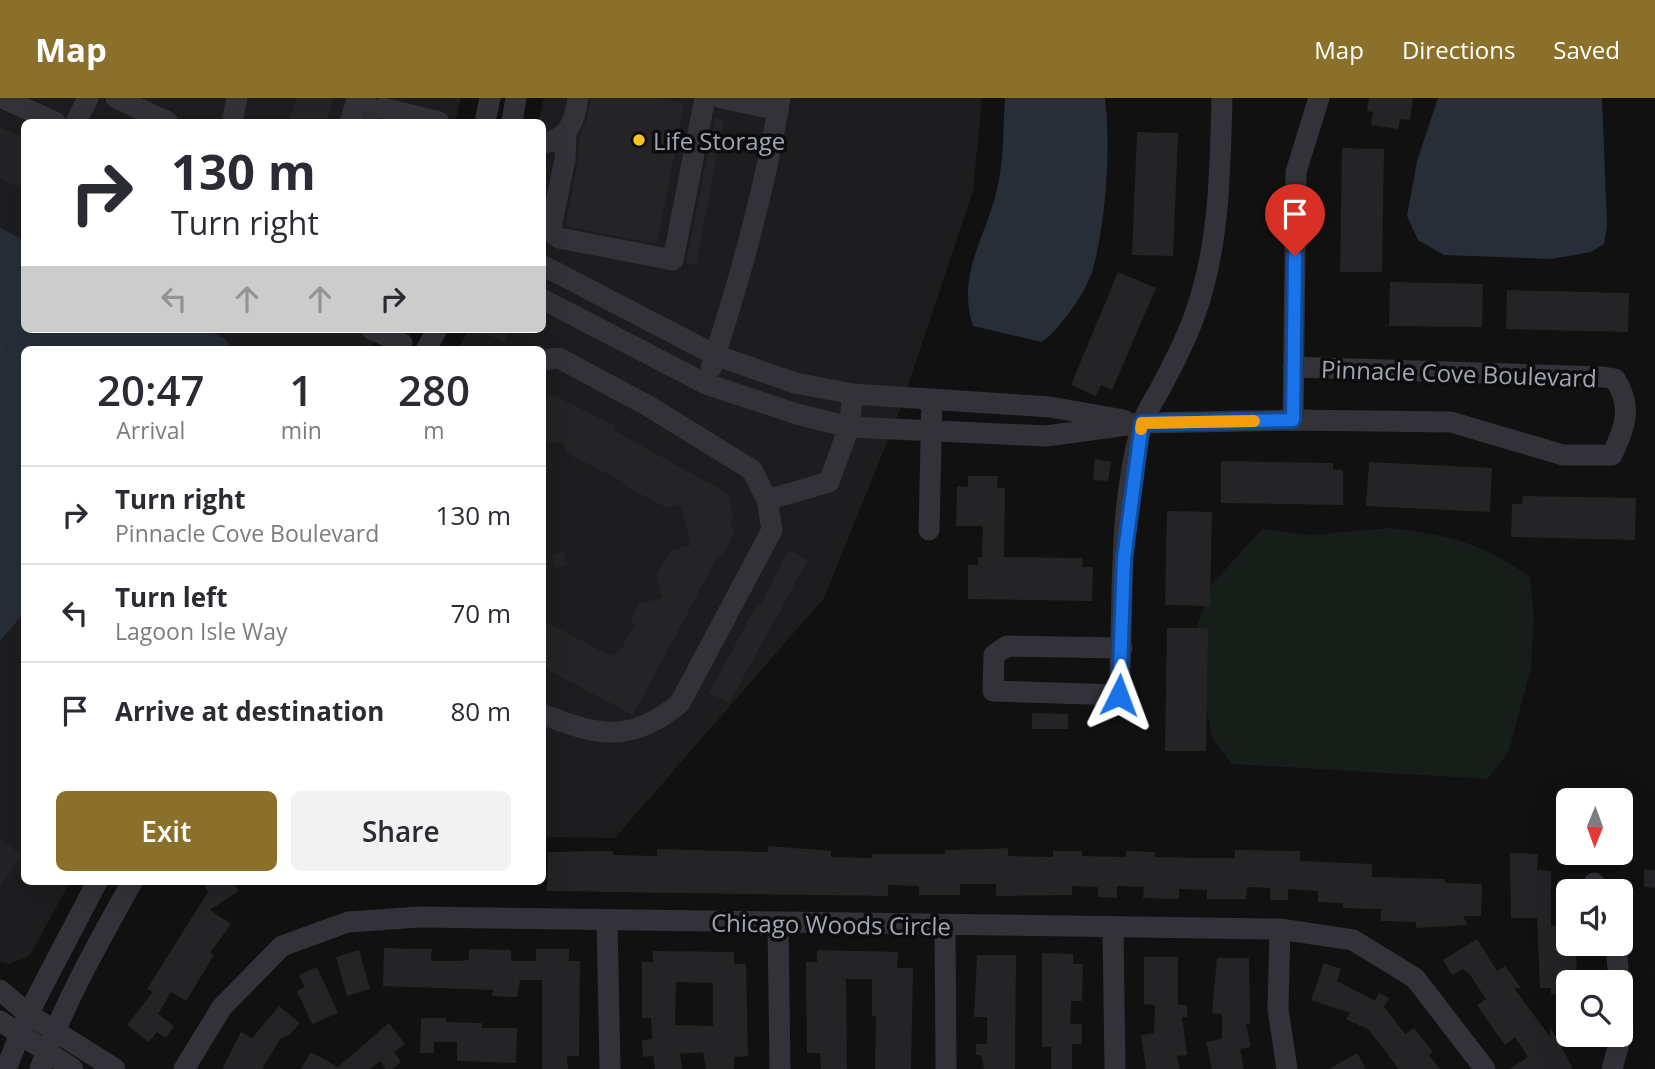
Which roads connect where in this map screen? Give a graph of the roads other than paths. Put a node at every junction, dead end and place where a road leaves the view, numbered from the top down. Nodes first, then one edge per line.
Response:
1 (2, 98) edge
2 (88, 98) edge
3 (116, 98) edge
4 (237, 98) edge
5 (490, 98) edge
6 (516, 98) edge
7 (578, 98) edge
8 (705, 98) edge
9 (721, 98) edge
10 (1222, 98) edge
11 (1319, 98) edge
12 (779, 104) edge
13 (366, 111) edge
14 (428, 115) edge
15 (48, 119) edge
16 (78, 119) edge
17 (157, 119) edge
18 (233, 119) edge
19 (486, 119) edge
20 (512, 119) edge
21 (566, 133) junction
22 (546, 143) edge
23 (546, 267) edge
24 (602, 296) junction
25 (546, 301) edge
26 (588, 323) junction
27 (382, 333) edge
28 (403, 341) edge
29 (715, 355) junction
30 (546, 360) edge
31 (1293, 367) junction
32 (706, 384) junction
33 (853, 394) junction
34 (932, 399) junction
35 (1293, 420) junction
36 (1142, 423) junction
37 (849, 427) junction
38 (930, 431) junction
39 (767, 500) junction
40 (929, 530) dead end
41 (1122, 648) junction
42 (546, 716) edge
43 (95, 885) edge
44 (130, 885) edge
45 (607, 920) junction
46 (778, 923) junction
47 (945, 926) junction
48 (1113, 926) junction
49 (1280, 929) junction
50 (0, 990) edge
51 (28, 1014) junction
52 (0, 1021) edge
53 (54, 1030) junction
54 (19, 1034) junction
55 (1618, 1047) edge
56 (43, 1061) edge
57 (6, 1069) edge
58 (73, 1069) edge
59 (115, 1069) edge
60 (184, 1069) edge
61 (610, 1069) edge
62 (780, 1069) edge
63 (946, 1069) edge
64 (1115, 1069) edge
65 (1287, 1069) edge
66 (1485, 1069) edge
67 (1612, 1069) edge

1 - 15 street
2 - 16 street
3 - 17 street
4 - 18 street
5 - 19 street
6 - 20 street
7 - 21 street
8 - 21 street
9 - 12 street
10 - 36 street
11 - 31 street
12 - 29 street
13 - 14 street
21 - 22 street
23 - 24 street, Pinnacle Cove Boulevard
24 - 26 street
24 - 29 street, Pinnacle Cove Boulevard
25 - 26 street, Pinnacle Cove Boulevard
26 - 32 street, Pinnacle Cove Boulevard
27 - 28 street
29 - 32 street
29 - 33 street, Pinnacle Cove Boulevard
30 - 39 street
31 - 35 street
31 - 35 street, Pinnacle Cove Boulevard
32 - 37 street, Pinnacle Cove Boulevard
33 - 34 street, Pinnacle Cove Boulevard
33 - 37 street
34 - 36 street, Pinnacle Cove Boulevard
34 - 38 street
35 - 36 street, Pinnacle Cove Boulevard
36 - 38 street, Pinnacle Cove Boulevard
36 - 41 street
37 - 38 street, Pinnacle Cove Boulevard
37 - 39 street
38 - 40 street
39 - 42 street
41 - 41 street
43 - 51 street
44 - 53 street
45 - 46 street, Chicago Woods Circle
45 - 60 street, Chicago Woods Circle
45 - 61 street
46 - 47 street, Chicago Woods Circle
46 - 62 street
47 - 48 street, Chicago Woods Circle
47 - 63 street
48 - 49 street, Chicago Woods Circle
48 - 64 street
49 - 65 street
49 - 66 street, Chicago Woods Circle
50 - 51 street
51 - 53 street
51 - 54 street
52 - 54 street
53 - 56 street
53 - 59 street
54 - 56 street
54 - 57 street
55 - 67 street
56 - 58 street

